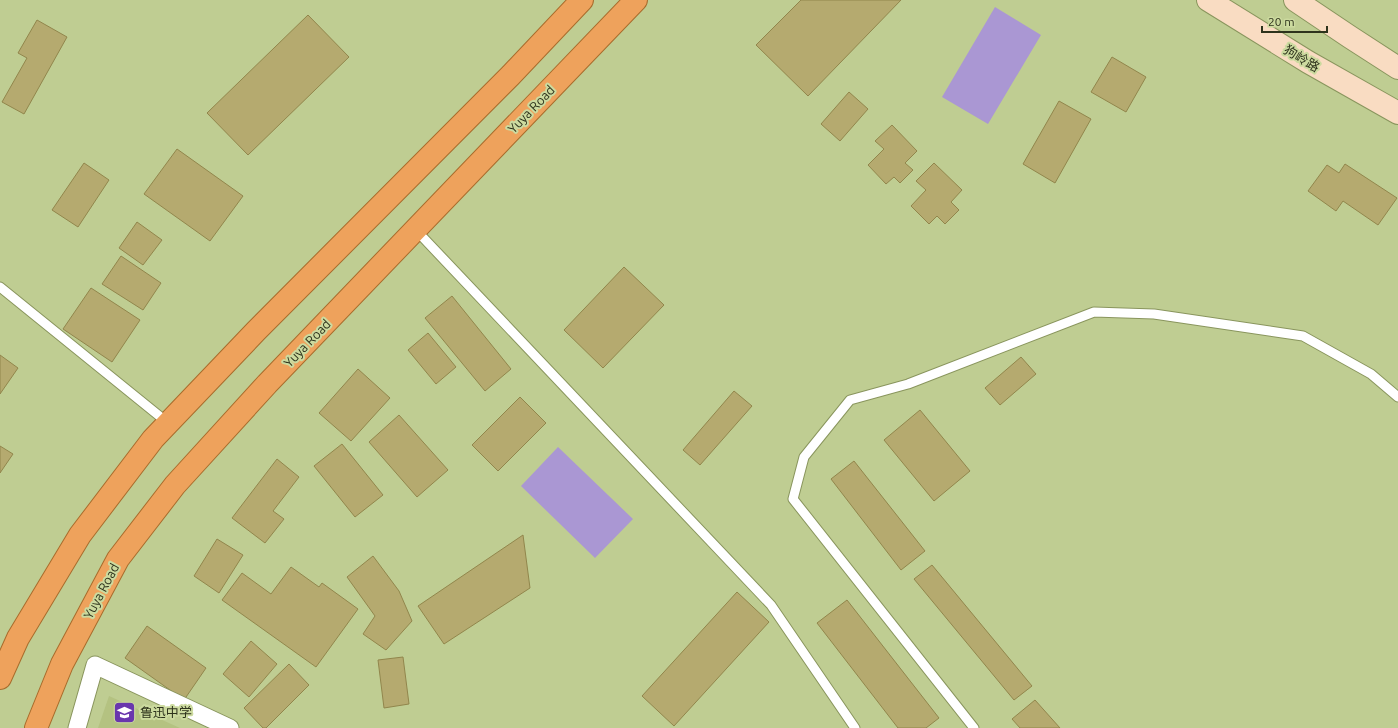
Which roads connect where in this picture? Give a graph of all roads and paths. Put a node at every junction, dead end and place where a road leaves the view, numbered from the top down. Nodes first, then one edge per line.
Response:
1 (582, 0) edge
2 (636, 0) edge
3 (1208, 0) edge
4 (1295, 0) edge
5 (1398, 68) edge
6 (1398, 113) edge
7 (415, 229) junction
8 (0, 287) edge
9 (1398, 396) edge
10 (168, 423) junction
11 (0, 678) edge
12 (36, 728) edge
13 (77, 728) edge
14 (230, 728) edge
15 (855, 728) edge
16 (974, 728) edge

1 - 10 highway
2 - 7 highway, Yuya Road
3 - 6 main road, 狗岭路
4 - 5 main road
7 - 12 highway, Yuya Road
7 - 15 lane
8 - 10 lane
9 - 16 lane
10 - 11 highway
13 - 14 street

